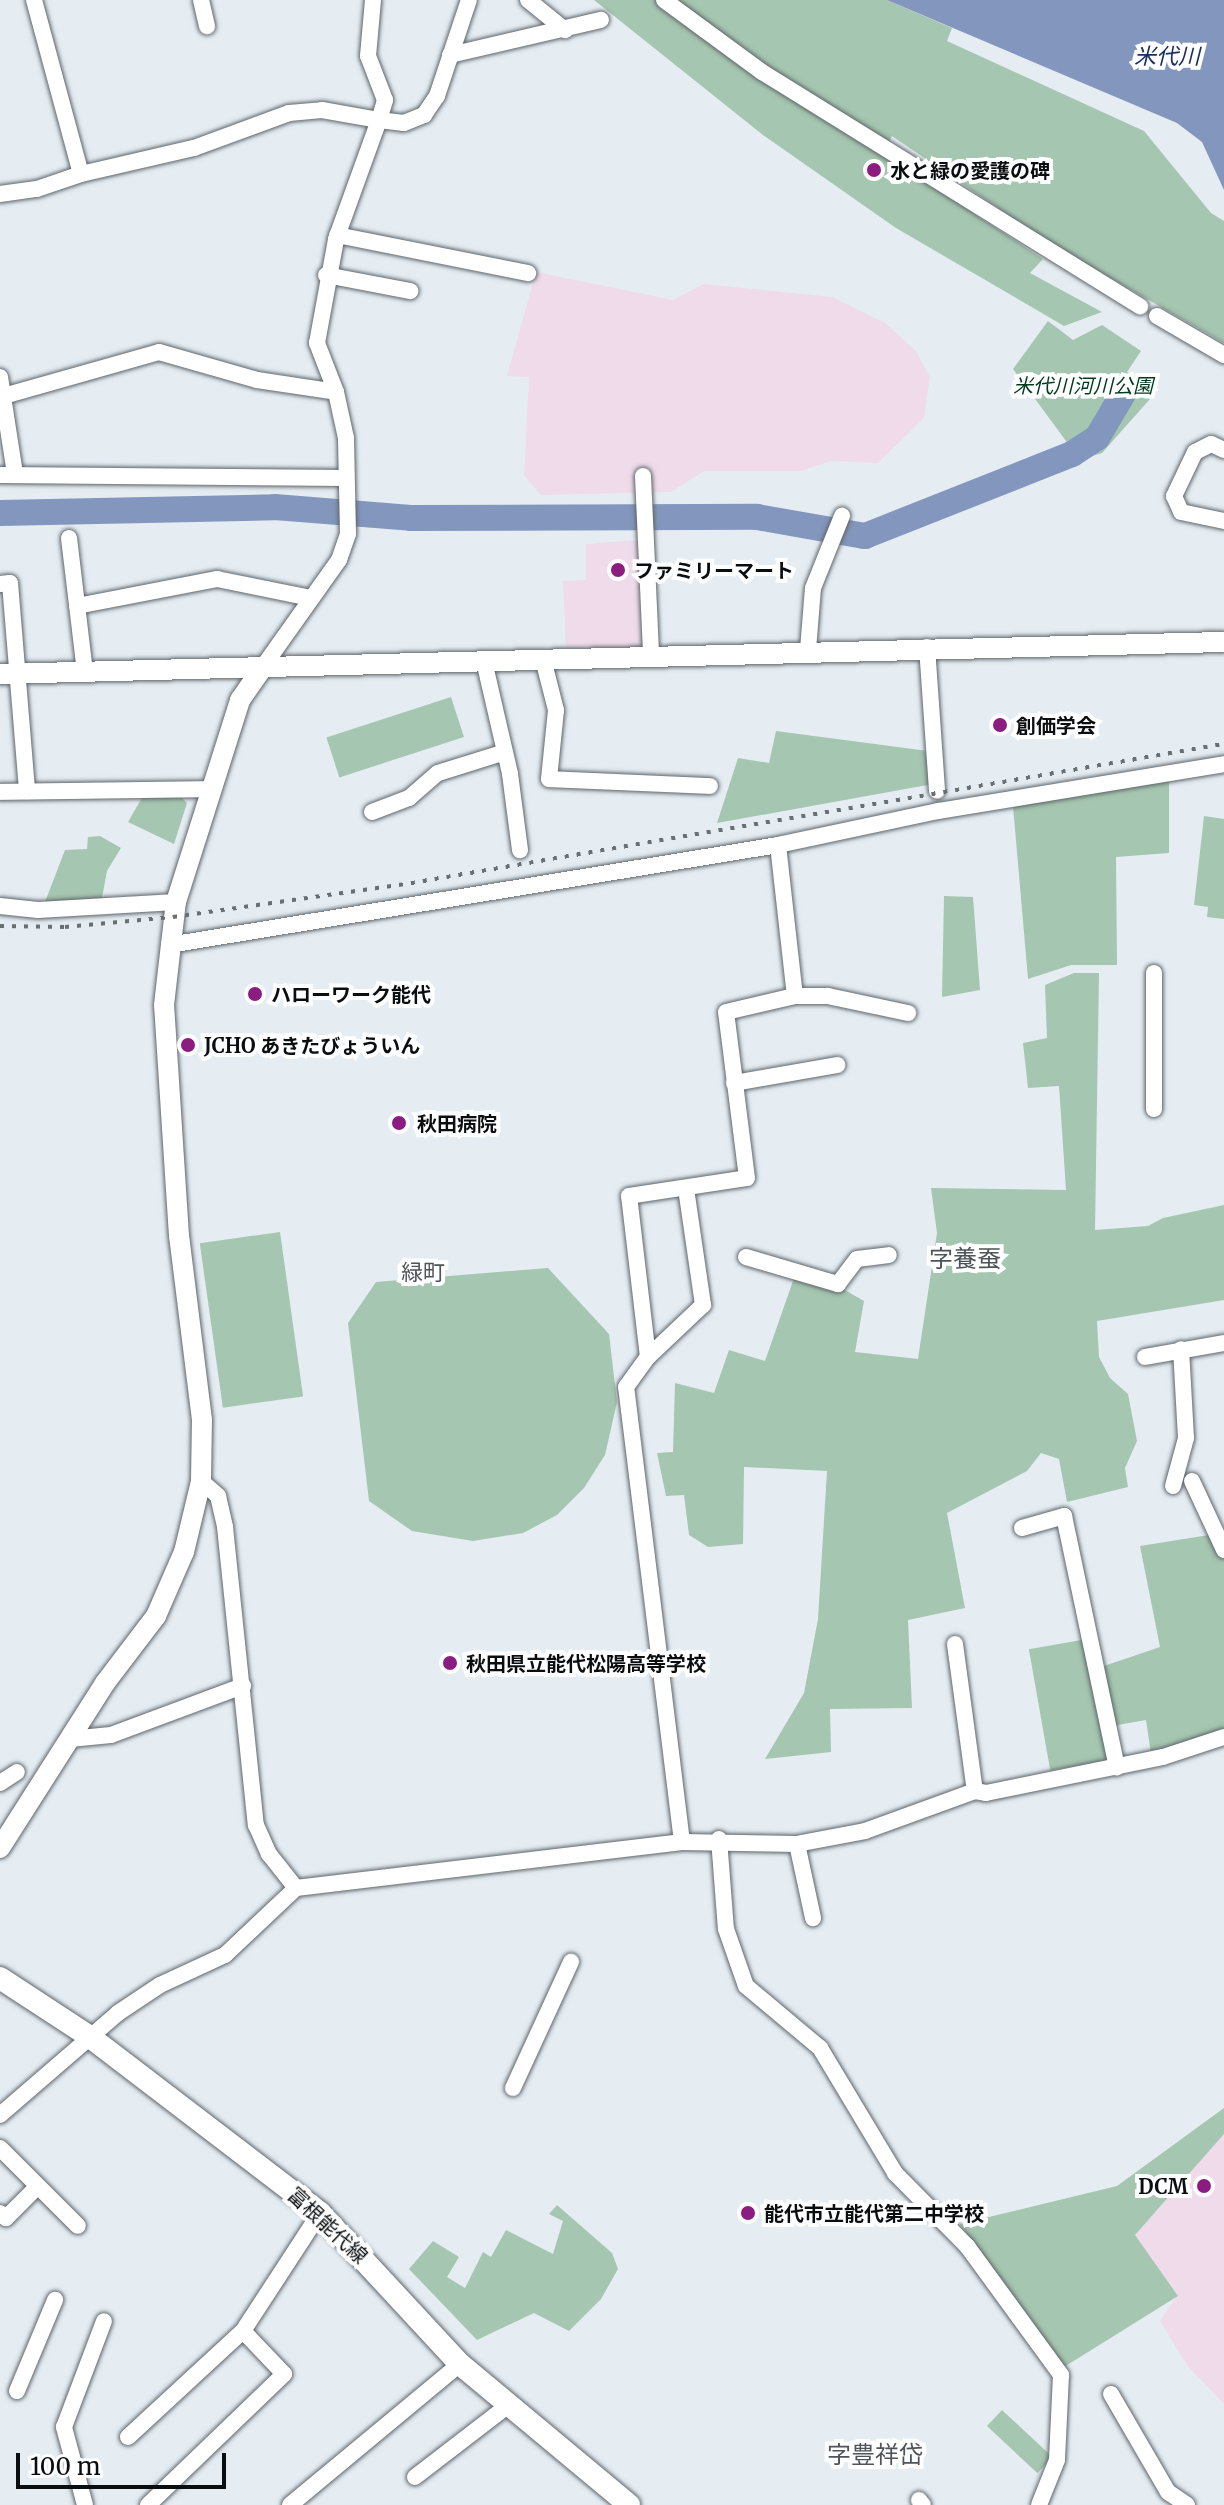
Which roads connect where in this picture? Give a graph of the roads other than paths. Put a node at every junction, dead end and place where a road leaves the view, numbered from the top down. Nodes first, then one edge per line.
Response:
1 (34, 0) edge
2 (201, 0) edge
3 (373, 0) edge
4 (469, 0) edge
5 (528, 0) edge
6 (664, 0) edge
7 (601, 20) dead end
8 (207, 26) dead end
9 (565, 30) junction
10 (450, 55) junction
11 (379, 120) junction
12 (81, 174) junction
13 (0, 194) edge
14 (337, 235) junction
15 (528, 273) dead end
16 (326, 275) junction
17 (410, 291) dead end
18 (1140, 306) dead end
19 (1157, 316) dead end
20 (1224, 355) edge
21 (0, 377) edge
22 (336, 392) junction
23 (2, 397) edge
24 (1224, 450) edge
25 (7, 474) edge
26 (643, 476) dead end
27 (346, 484) junction
28 (842, 516) dead end
29 (1224, 521) edge
30 (69, 538) dead end
31 (0, 584) edge
32 (310, 598) junction
33 (77, 606) junction
34 (1224, 642) edge
35 (927, 647) junction
36 (808, 650) junction
37 (651, 655) junction
38 (543, 659) junction
39 (484, 661) junction
40 (260, 671) junction
41 (85, 672) junction
42 (9, 674) edge
43 (505, 752) junction
44 (1224, 764) edge
45 (710, 786) dead end
46 (210, 789) junction
47 (27, 791) junction
48 (937, 791) dead end
49 (0, 792) edge
50 (372, 812) dead end
51 (778, 845) junction
52 (520, 850) dead end
53 (176, 902) junction
54 (0, 906) edge
55 (169, 945) junction
56 (1154, 973) dead end
57 (795, 996) junction
58 (908, 1013) dead end
59 (837, 1065) dead end
60 (734, 1083) junction
61 (1154, 1109) dead end
62 (686, 1188) junction
63 (889, 1255) dead end
64 (746, 1257) dead end
65 (1224, 1343) edge
66 (1181, 1349) junction
67 (648, 1357) junction
68 (1145, 1357) dead end
69 (201, 1481) junction
70 (1192, 1481) dead end
71 (1173, 1486) dead end
72 (1022, 1528) dead end
73 (1224, 1550) edge
74 (955, 1644) dead end
75 (243, 1686) junction
76 (1224, 1737) edge
77 (70, 1739) junction
78 (1117, 1767) junction
79 (17, 1772) dead end
80 (0, 1783) edge
81 (975, 1791) junction
82 (719, 1839) junction
83 (682, 1842) junction
84 (797, 1844) junction
85 (0, 1848) edge
86 (296, 1888) junction
87 (813, 1918) dead end
88 (571, 1962) dead end
89 (0, 1978) edge
90 (90, 2037) junction
91 (513, 2088) dead end
92 (0, 2115) edge
93 (0, 2148) edge
94 (38, 2186) junction
95 (0, 2213) edge
96 (320, 2213) junction
97 (78, 2226) dead end
98 (55, 2300) dead end
99 (104, 2321) dead end
100 (243, 2331) junction
101 (460, 2364) junction
102 (17, 2391) dead end
103 (1111, 2394) dead end
104 (506, 2407) junction
105 (128, 2437) dead end
106 (415, 2477) dead end
107 (300, 2501) edge
108 (85, 2505) edge
109 (148, 2505) edge
110 (629, 2505) edge
111 (1039, 2505) edge
112 (1187, 2505) edge

1 - 12 street
2 - 8 street
3 - 11 street
4 - 10 street
5 - 9 street
6 - 18 street
7 - 9 street
9 - 10 street
10 - 11 street
11 - 12 street
11 - 14 street
12 - 13 street
14 - 15 street
14 - 16 street
16 - 17 street
16 - 22 street
19 - 20 street
21 - 23 street
22 - 23 street
22 - 27 street
23 - 25 street
24 - 29 street
25 - 27 street
26 - 37 street
27 - 32 street
28 - 36 street
30 - 33 street
31 - 42 street
32 - 33 street
32 - 40 street
33 - 41 street
34 - 35 street
35 - 36 street
35 - 48 street
36 - 37 street
37 - 38 street
38 - 39 street
38 - 45 street
39 - 40 street
39 - 43 street
40 - 41 street
40 - 46 street
41 - 42 street
42 - 47 street
43 - 50 street
43 - 52 street
44 - 51 street
46 - 47 street
46 - 53 street
47 - 49 street
51 - 55 street
51 - 57 street
53 - 54 street
53 - 55 street
55 - 69 street
56 - 61 street
57 - 58 street
57 - 60 street
59 - 60 street
60 - 62 street
62 - 67 street
62 - 67 street
63 - 64 street
65 - 66 street
66 - 68 street
66 - 71 street
67 - 83 street
69 - 75 street
69 - 77 street
70 - 73 street
72 - 78 street
74 - 81 street
75 - 77 street
75 - 86 street
76 - 78 street
77 - 85 street
78 - 81 street
79 - 80 street
81 - 84 street
82 - 83 street
82 - 84 street
82 - 111 street
83 - 86 street
84 - 87 street
86 - 90 street
88 - 91 street
89 - 90 main road, 富根能代線
90 - 92 street
90 - 96 main road, 富根能代線
93 - 94 street
94 - 95 street
94 - 97 street
96 - 100 street
96 - 101 main road, 富根能代線
98 - 102 street
99 - 108 street
100 - 105 street
100 - 109 street
101 - 104 main road, 富根能代線
101 - 107 street
103 - 112 street
104 - 106 street
104 - 110 main road, 富根能代線

